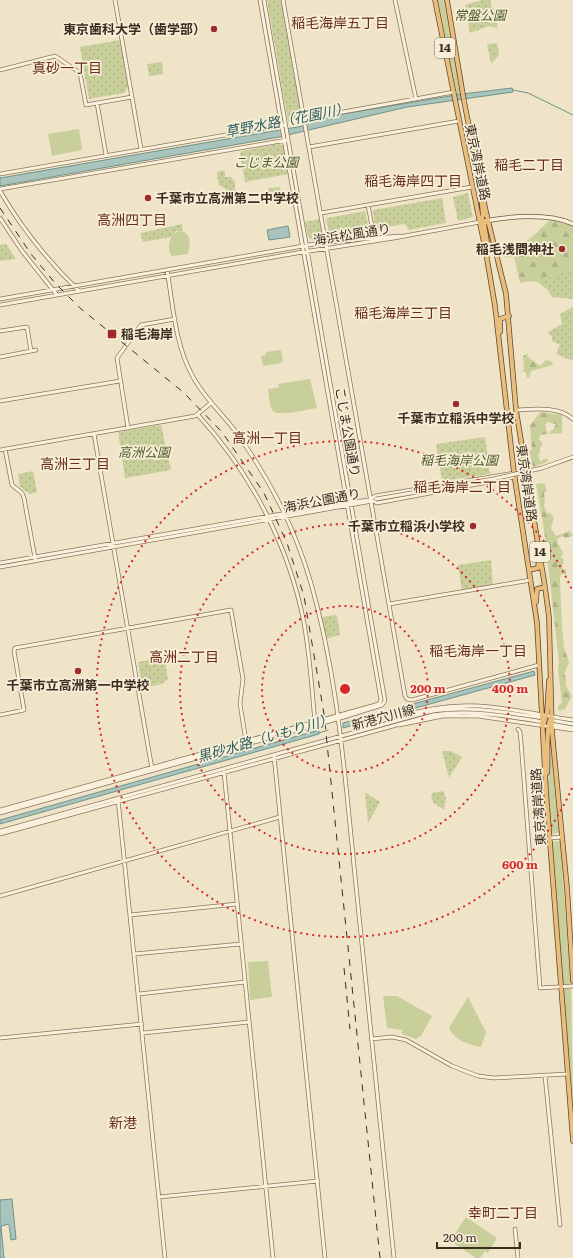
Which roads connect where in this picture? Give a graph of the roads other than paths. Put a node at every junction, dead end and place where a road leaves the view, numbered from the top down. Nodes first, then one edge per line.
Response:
1 (115, 0) edge
2 (260, 0) edge
3 (264, 0) edge
4 (284, 0) edge
5 (395, 0) edge
6 (436, 0) edge
7 (447, 0) edge
8 (0, 70) edge
9 (455, 96) junction
10 (132, 97) junction
11 (416, 99) junction
12 (97, 103) junction
13 (304, 120) junction
14 (459, 121) junction
15 (284, 125) junction
16 (287, 140) junction
17 (309, 147) junction
18 (141, 149) junction
19 (106, 155) junction
20 (0, 174) edge
21 (480, 179) junction
22 (472, 187) junction
23 (0, 190) edge
24 (368, 205) junction
25 (322, 213) junction
26 (0, 218) edge
27 (488, 220) junction
28 (480, 222) junction
29 (573, 224) edge
30 (401, 236) junction
31 (374, 237) junction
32 (326, 242) junction
33 (305, 246) junction
34 (327, 249) junction
35 (306, 252) junction
36 (486, 253) junction
37 (167, 270) junction
38 (168, 276) junction
39 (73, 286) junction
40 (51, 290) junction
41 (79, 292) junction
42 (57, 295) junction
43 (0, 299) edge
44 (0, 305) edge
45 (509, 316) junction
46 (175, 319) junction
47 (0, 332) edge
48 (499, 342) junction
49 (36, 350) dead end
50 (31, 351) junction
51 (0, 357) edge
52 (120, 381) junction
53 (0, 401) edge
54 (211, 403) junction
55 (516, 410) junction
56 (198, 415) junction
57 (573, 419) edge
58 (128, 428) junction
59 (94, 434) junction
60 (5, 449) junction
61 (0, 450) edge
62 (573, 457) edge
63 (515, 475) junction
64 (371, 500) junction
65 (349, 504) junction
66 (286, 515) junction
67 (268, 518) junction
68 (114, 545) junction
69 (540, 548) junction
70 (35, 559) junction
71 (0, 564) edge
72 (0, 567) edge
73 (529, 570) junction
74 (531, 580) junction
75 (545, 587) junction
76 (389, 604) junction
77 (536, 612) junction
78 (128, 628) junction
79 (540, 665) junction
80 (550, 668) junction
81 (0, 714) edge
82 (545, 715) junction
83 (338, 717) junction
84 (552, 717) junction
85 (573, 720) edge
86 (315, 723) junction
87 (573, 724) edge
88 (377, 726) junction
89 (543, 726) junction
90 (550, 726) junction
91 (381, 728) junction
92 (518, 729) dead end
93 (573, 729) edge
94 (341, 737) junction
95 (247, 742) junction
96 (274, 756) junction
97 (152, 769) junction
98 (223, 770) junction
99 (546, 781) junction
100 (118, 799) junction
101 (0, 810) edge
102 (0, 813) edge
103 (280, 817) junction
104 (0, 831) edge
105 (230, 832) junction
106 (0, 834) edge
107 (562, 837) junction
108 (550, 838) junction
109 (125, 861) junction
110 (0, 896) edge
111 (237, 904) junction
112 (130, 915) junction
113 (241, 944) junction
114 (134, 954) junction
115 (573, 981) edge
116 (245, 982) junction
117 (573, 986) edge
118 (561, 987) junction
119 (139, 994) junction
120 (249, 1022) junction
121 (142, 1024) junction
122 (143, 1033) junction
123 (0, 1038) edge
124 (371, 1039) junction
125 (567, 1074) junction
126 (545, 1076) junction
127 (573, 1141) edge
128 (318, 1181) junction
129 (266, 1186) junction
130 (159, 1197) junction
131 (560, 1225) dead end
132 (515, 1229) dead end
133 (165, 1258) edge
134 (273, 1258) edge
135 (325, 1258) edge
136 (394, 1258) edge
137 (518, 1258) edge

1 - 10 street
2 - 15 street
3 - 15 street
4 - 13 street
5 - 11 street
6 - 9 highway, 東京湾岸道路 / 14
7 - 21 highway, 東京湾岸道路 / 14
8 - 12 street
9 - 11 street
9 - 14 highway, 東京湾岸道路 / 14
10 - 12 street
10 - 18 street
11 - 13 street
12 - 19 street
13 - 17 street
14 - 17 street
14 - 22 highway, 東京湾岸道路 / 14
15 - 16 street, こじま公園通り
15 - 18 street
16 - 23 street
16 - 33 street, こじま公園通り
17 - 25 street
18 - 19 street
19 - 20 street
21 - 27 highway, 東京湾岸道路 / 14
21 - 28 highway
22 - 24 street
22 - 28 highway, 東京湾岸道路 / 14
23 - 39 street
24 - 25 street
24 - 31 street
25 - 32 street
26 - 40 street
27 - 28 main road
27 - 29 main road
27 - 36 highway
27 - 45 highway, 東京湾岸道路 / 14
28 - 30 street
28 - 36 highway, 東京湾岸道路 / 14
30 - 31 street, 海浜松風通り
30 - 34 street, 海浜松風通り
31 - 32 street, 海浜松風通り
32 - 33 street, 海浜松風通り
32 - 34 street
33 - 35 street, こじま公園通り
33 - 37 street, 海浜松風通り
34 - 35 street, 海浜松風通り
34 - 64 street
35 - 38 street, 海浜松風通り
35 - 65 street, こじま公園通り
36 - 48 highway, 東京湾岸道路 / 14
37 - 38 street
37 - 39 street, 海浜松風通り
38 - 41 street, 海浜松風通り
38 - 46 street
39 - 40 street, 海浜松風通り
39 - 41 street
40 - 42 street
40 - 43 street, 海浜松風通り
41 - 42 street, 海浜松風通り
42 - 44 street, 海浜松風通り
45 - 48 highway
45 - 55 highway, 東京湾岸道路 / 14
46 - 52 street
46 - 54 street
47 - 50 street
48 - 63 highway, 東京湾岸道路 / 14
49 - 50 street
50 - 51 street
52 - 53 street
52 - 58 street
54 - 56 street
54 - 66 street
55 - 57 street
55 - 69 highway, 東京湾岸道路 / 14
56 - 58 street
56 - 67 street
58 - 59 street
59 - 60 street
59 - 68 street
60 - 61 street
60 - 70 street
62 - 64 street, bridge
63 - 64 street
63 - 64 street
63 - 73 highway, 東京湾岸道路 / 14
64 - 65 street, 海浜公園通り
64 - 76 street
65 - 66 street, 海浜公園通り
65 - 83 street, こじま公園通り
66 - 67 street, 海浜公園通り
66 - 83 street
67 - 68 street, 海浜公園通り
67 - 86 street
68 - 70 street, 海浜公園通り
68 - 78 street
69 - 73 highway
69 - 75 highway, 東京湾岸道路 / 14
70 - 71 street, 海浜公園通り
70 - 72 street, 海浜公園通り
73 - 74 highway, 東京湾岸道路 / 14
74 - 76 street
74 - 77 highway, 東京湾岸道路 / 14
75 - 77 highway
75 - 80 highway, 東京湾岸道路 / 14
76 - 79 street
77 - 79 highway, 東京湾岸道路 / 14
78 - 81 street
78 - 95 street
78 - 97 street
79 - 82 highway, 東京湾岸道路 / 14
80 - 82 highway
80 - 84 highway, 東京湾岸道路 / 14
82 - 84 street
82 - 88 street
82 - 89 highway
83 - 86 street, こじま公園通り
83 - 94 street
84 - 85 street
84 - 90 highway, 東京湾岸道路 / 14
86 - 95 street, こじま公園通り
87 - 88 street, 新港穴川線
88 - 94 street, 新港穴川線
89 - 90 street
89 - 91 street
89 - 99 highway, 東京湾岸道路
90 - 93 street
90 - 99 highway
90 - 107 highway, 東京湾岸道路 / 14
91 - 93 street, 新港穴川線
91 - 94 street, 新港穴川線
92 - 118 street
94 - 96 street
94 - 124 street
95 - 97 street, こじま公園通り
96 - 98 street
96 - 103 street
97 - 101 street
97 - 102 street
98 - 100 street
98 - 105 street
99 - 108 highway, 東京湾岸道路
100 - 104 street
100 - 106 street
100 - 109 street
103 - 105 street
103 - 128 street
105 - 109 street
105 - 111 street
107 - 108 street
107 - 115 highway, 東京湾岸道路 / 14
108 - 118 highway, 東京湾岸道路
109 - 110 street
109 - 112 street
111 - 112 street
111 - 113 street
112 - 114 street
113 - 114 street
113 - 116 street
114 - 119 street
116 - 119 street
116 - 120 street
117 - 118 street
118 - 125 highway, 東京湾岸道路
119 - 121 street
120 - 122 street
120 - 129 street
121 - 122 street
121 - 123 street
122 - 130 street
124 - 126 street
124 - 136 street
125 - 126 street
125 - 127 highway, 東京湾岸道路
126 - 131 street
128 - 129 street
128 - 135 street
129 - 130 street
129 - 134 street
130 - 133 street
132 - 137 street

